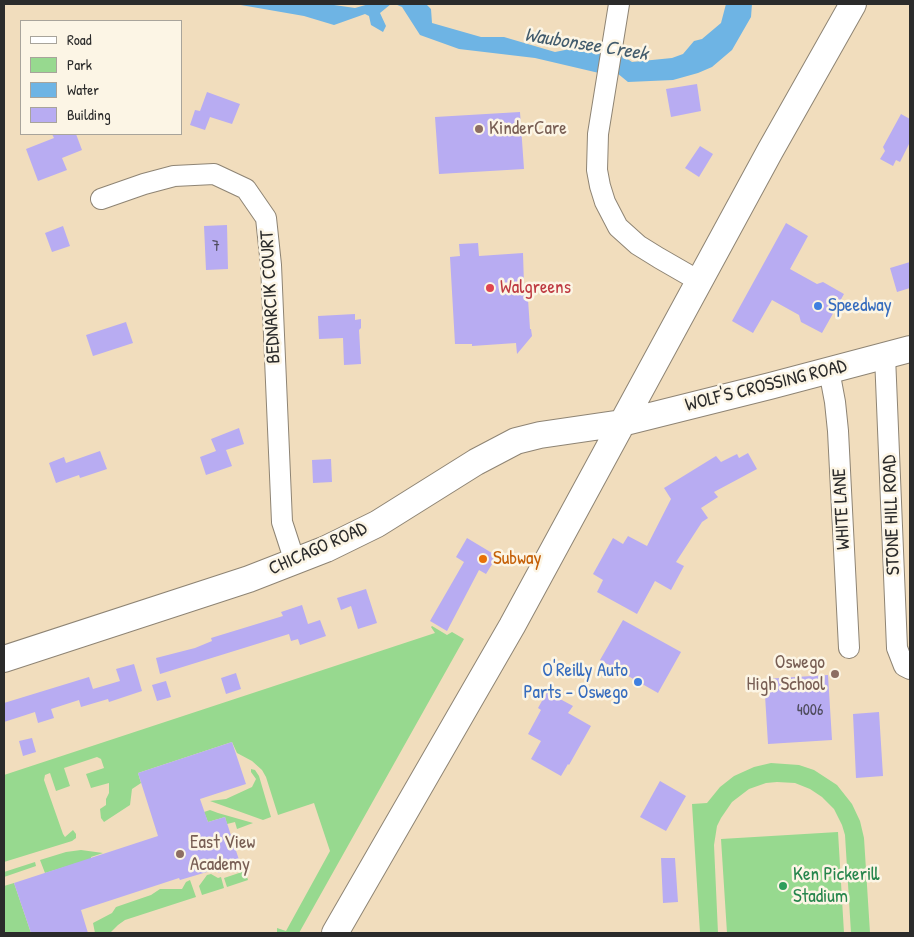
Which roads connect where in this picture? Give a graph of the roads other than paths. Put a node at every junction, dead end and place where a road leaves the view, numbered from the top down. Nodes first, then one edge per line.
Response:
1 (619, 4) edge
2 (853, 4) edge
3 (101, 199) dead end
4 (699, 281) junction
5 (910, 349) edge
6 (885, 356) junction
7 (829, 370) junction
8 (622, 422) junction
9 (295, 562) junction
10 (849, 648) dead end
11 (4, 659) edge
12 (910, 669) edge
13 (334, 933) edge

1 - 4 street
2 - 4 main road
3 - 9 street, BEDNARCIK COURT
4 - 8 main road
5 - 6 main road, WOLF'S CROSSING ROAD
6 - 7 main road, WOLF'S CROSSING ROAD
6 - 12 street, STONE HILL ROAD
7 - 8 main road, WOLF'S CROSSING ROAD
7 - 10 street, WHITE LANE
8 - 9 main road, CHICAGO ROAD
8 - 13 main road
9 - 11 main road, CHICAGO ROAD

